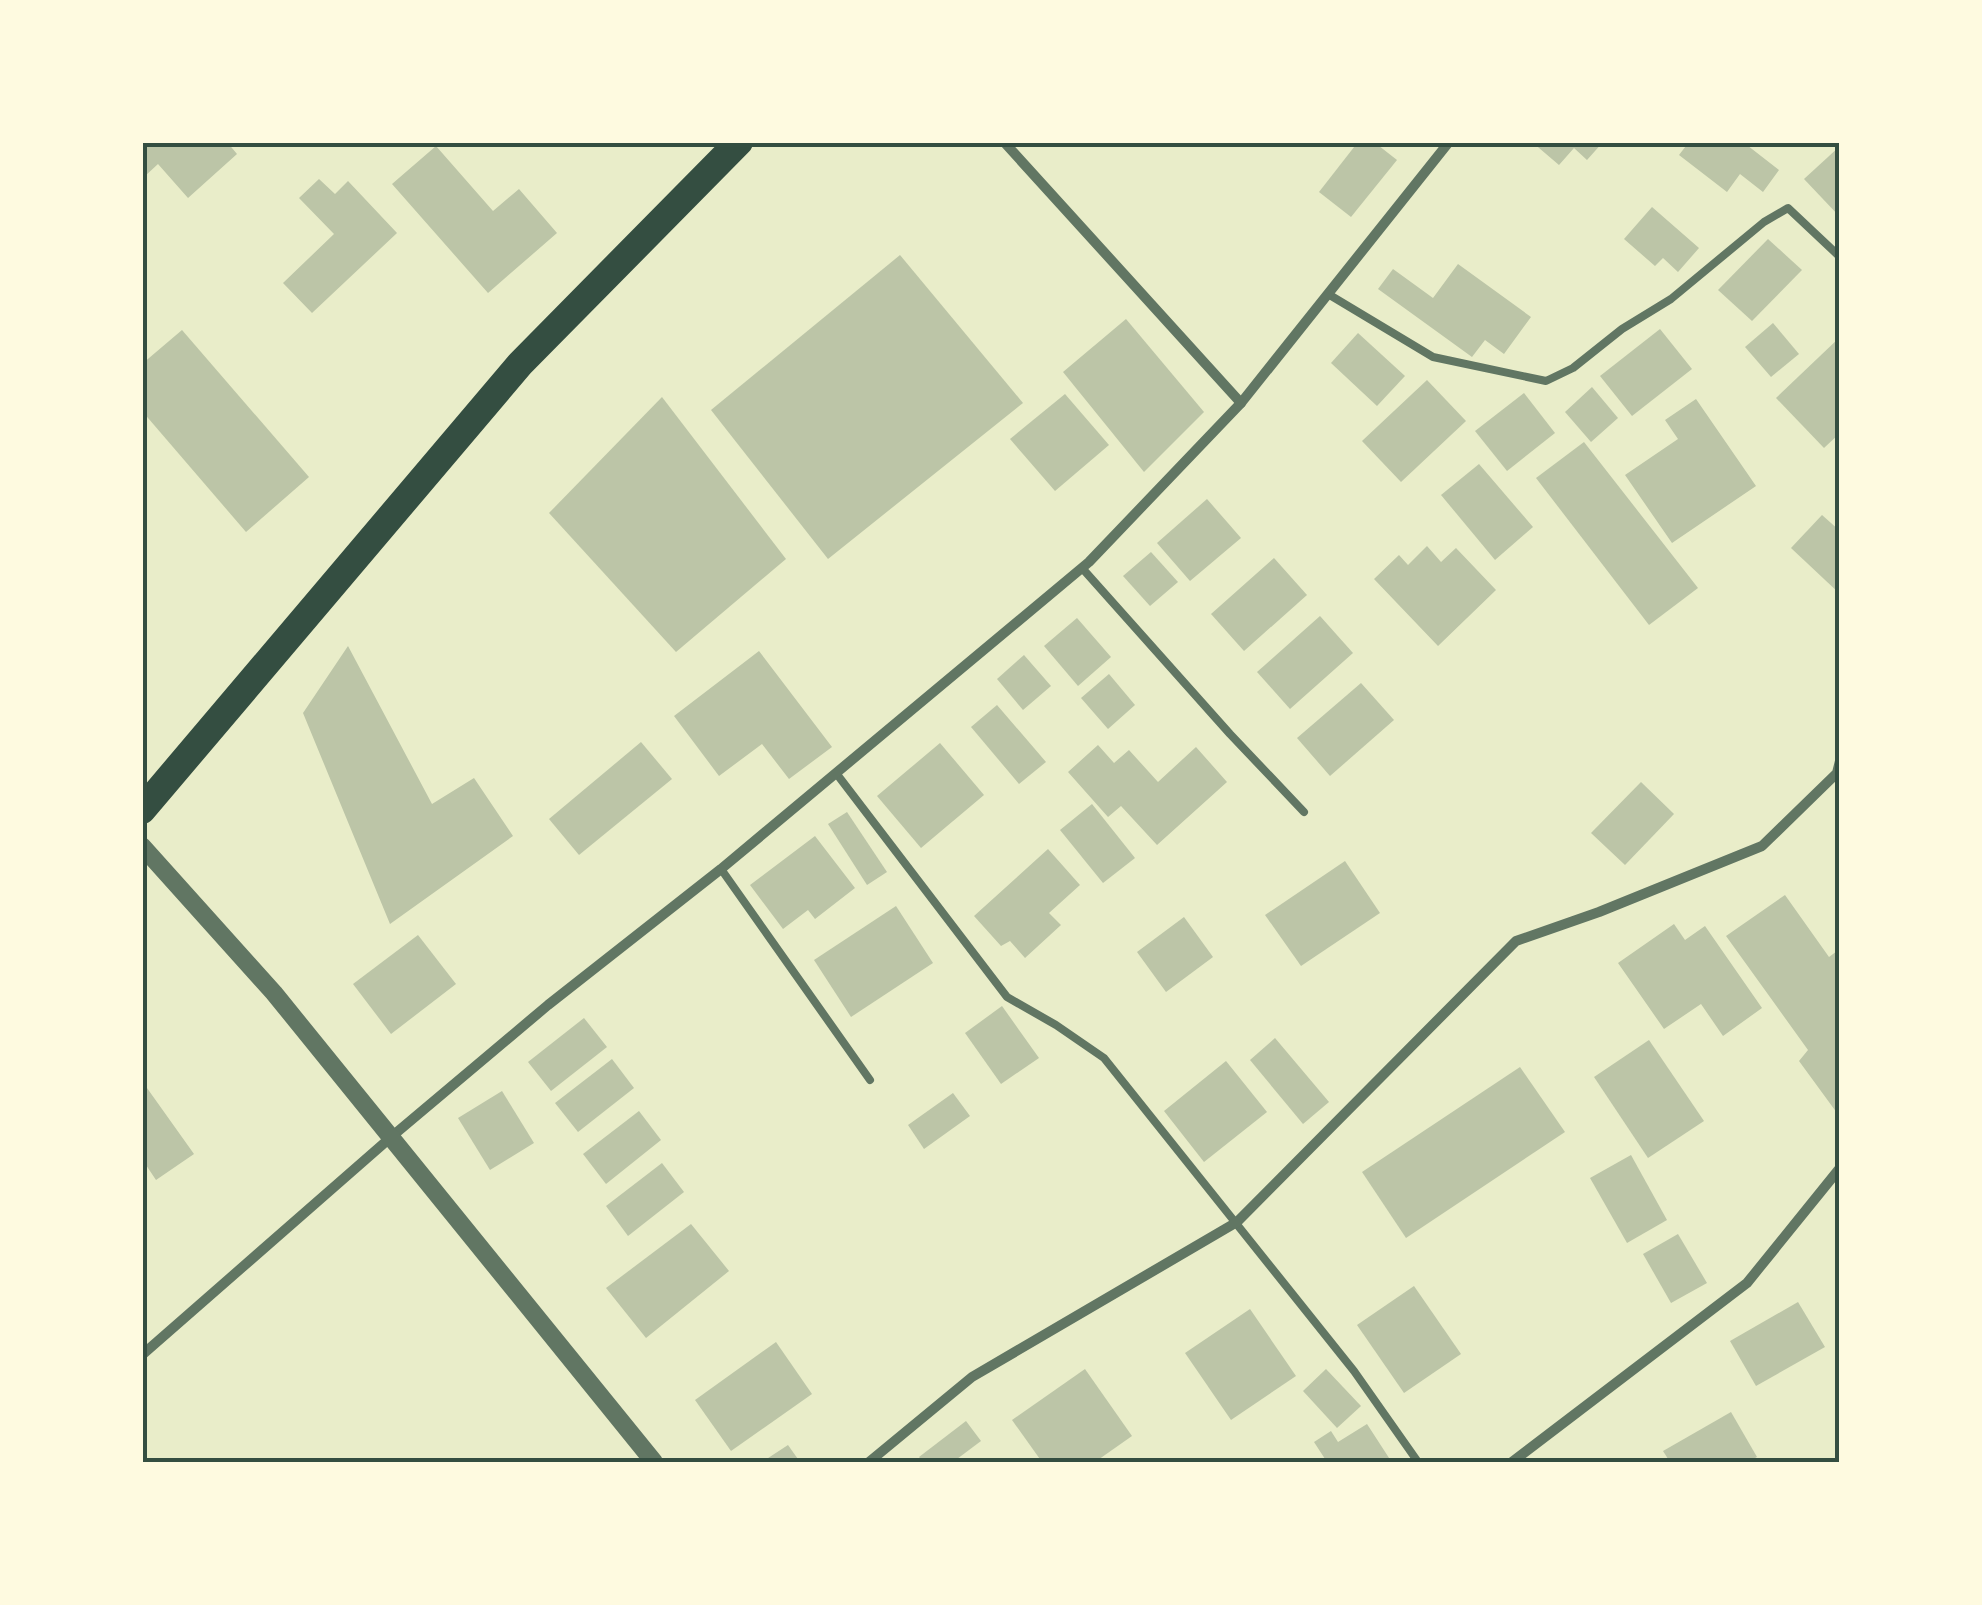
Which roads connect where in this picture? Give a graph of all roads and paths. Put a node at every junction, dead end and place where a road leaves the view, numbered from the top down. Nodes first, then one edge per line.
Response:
1 (739, 142) edge
2 (1004, 142) edge
3 (1449, 142) edge
4 (1840, 257) edge
5 (1328, 294) junction
6 (1241, 403) junction
7 (1082, 568) junction
8 (1840, 761) edge
9 (836, 774) junction
10 (142, 810) edge
11 (1304, 812) dead end
12 (142, 846) edge
13 (721, 869) junction
14 (870, 1080) dead end
15 (390, 1138) junction
16 (1840, 1168) edge
17 (1237, 1222) junction
18 (142, 1355) edge
19 (654, 1462) edge
20 (869, 1462) edge
21 (1418, 1462) edge
22 (1512, 1462) edge

1 - 10 highway
2 - 6 street
3 - 5 street
4 - 5 lane
5 - 6 street
6 - 7 street
7 - 9 street
7 - 11 lane
8 - 17 street
9 - 13 street
9 - 17 lane
12 - 15 street
13 - 14 lane
13 - 15 street
15 - 18 street
15 - 19 street
16 - 22 street
17 - 20 street
17 - 21 lane

